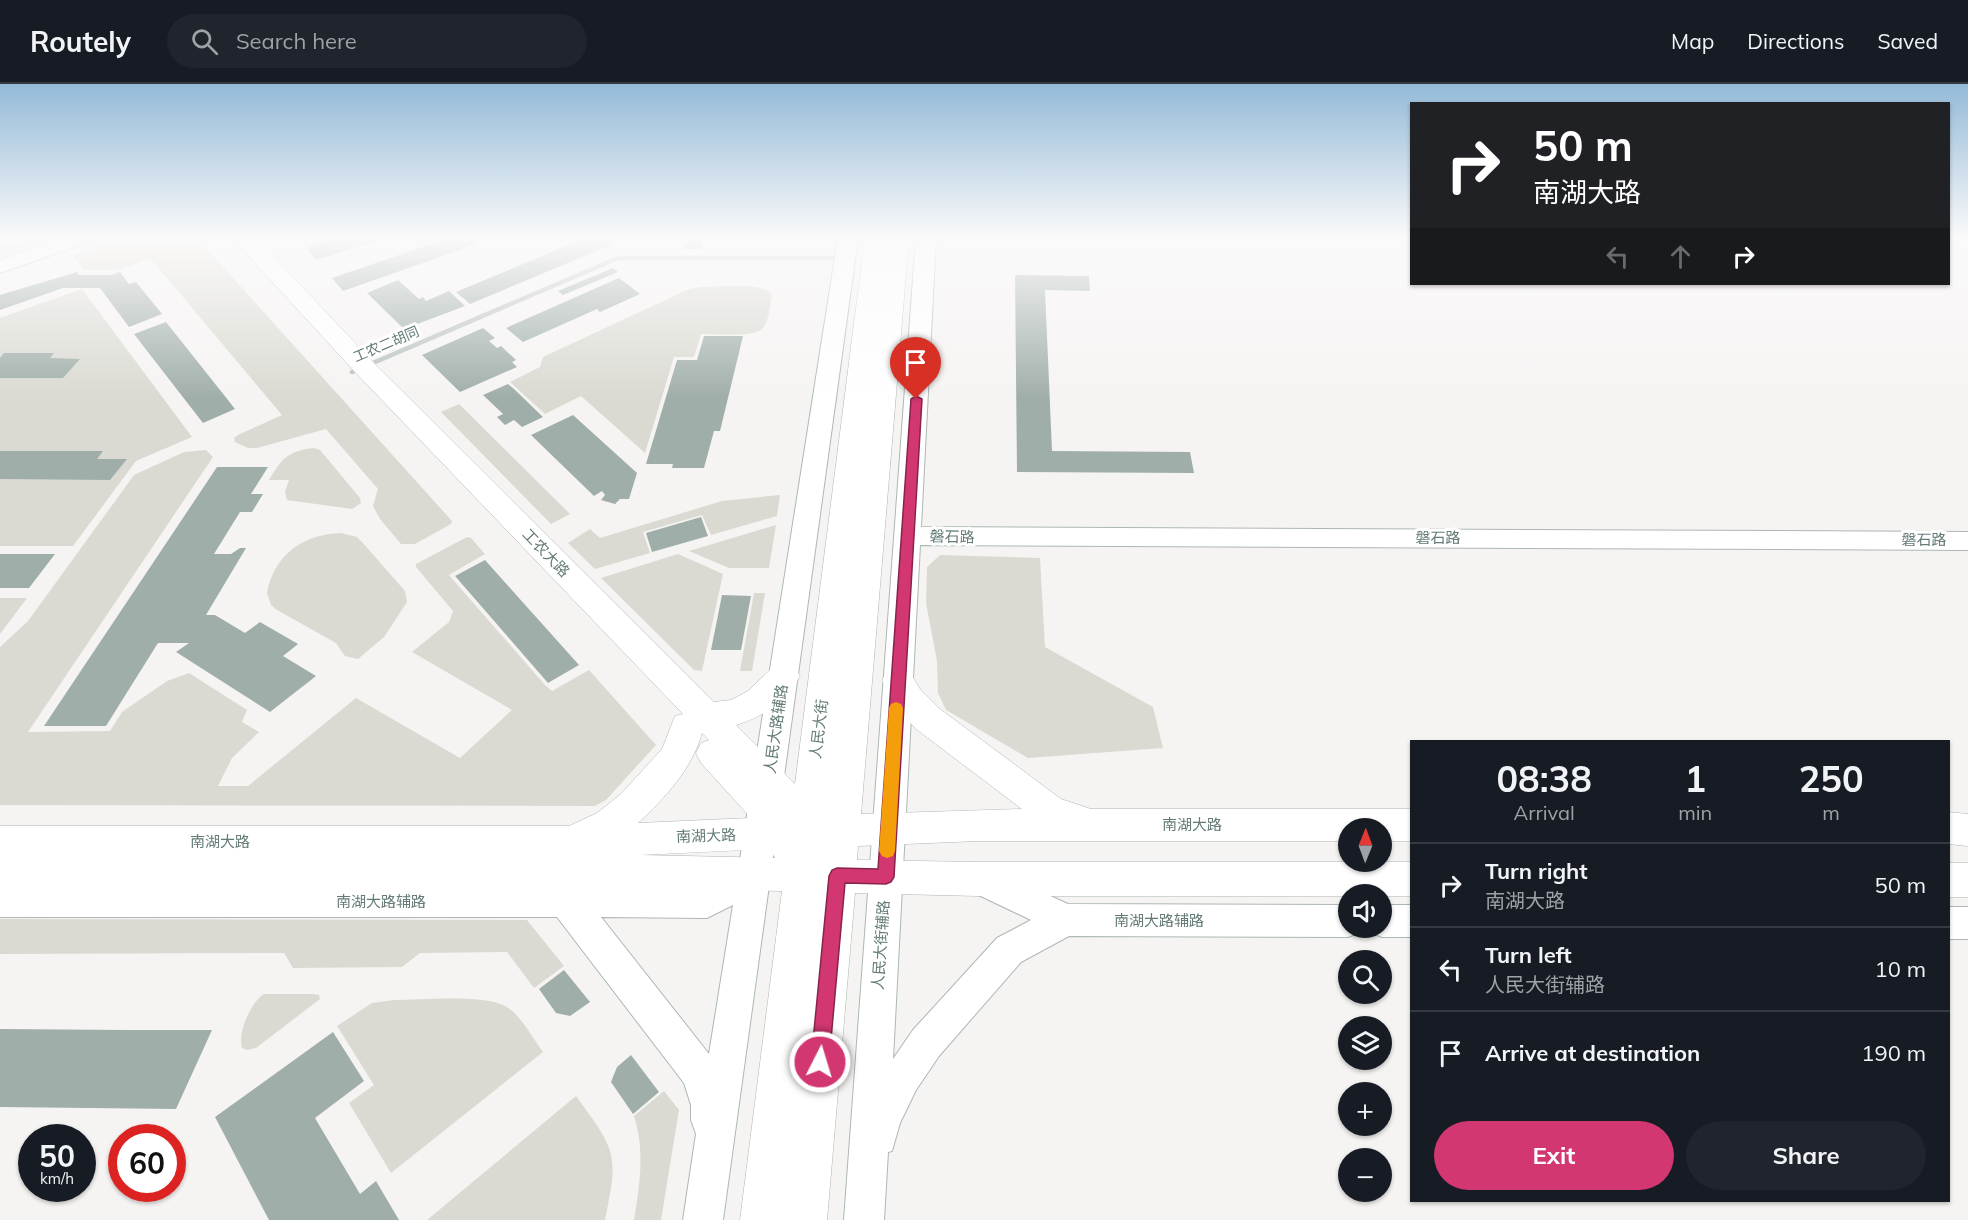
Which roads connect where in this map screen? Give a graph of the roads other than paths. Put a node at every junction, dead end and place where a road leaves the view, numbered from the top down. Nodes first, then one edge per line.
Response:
1 (278, 291) edge
2 (289, 291) edge
3 (541, 291) edge
4 (841, 291) edge
5 (868, 291) edge
6 (888, 291) edge
7 (923, 291) edge
8 (358, 370) junction
9 (907, 536) junction
10 (1968, 541) edge
11 (784, 676) junction
12 (898, 680) junction
13 (696, 721) junction
14 (1968, 813) edge
15 (1950, 818) edge
16 (793, 821) junction
17 (1102, 825) junction
18 (1410, 825) edge
19 (889, 828) junction
20 (1950, 828) edge
21 (1968, 830) edge
22 (0, 842) edge
23 (557, 842) junction
24 (0, 870) edge
25 (754, 874) junction
26 (802, 875) junction
27 (837, 876) junction
28 (886, 877) junction
29 (978, 879) junction
30 (1410, 879) edge
31 (1950, 880) edge
32 (1968, 880) edge
33 (0, 901) edge
34 (560, 902) junction
35 (1066, 920) junction
36 (1338, 921) edge
37 (1392, 921) edge
38 (1410, 921) edge
39 (1950, 923) edge
40 (1968, 923) edge
41 (711, 1171) junction
42 (865, 1203) edge
43 (703, 1220) edge
44 (762, 1220) edge
45 (805, 1220) edge

1 - 8 main road, 工农大路
2 - 8 main road, 工农大路
3 - 8 street, 工农二胡同
4 - 11 main road, 人民大路辅路
5 - 16 main road, 人民大街
6 - 16 main road, 人民大街
7 - 9 main road, 人民大街辅路
8 - 13 main road, 工农大路
9 - 10 main road, 磐石路
9 - 12 main road, 人民大街辅路
11 - 13 main road
11 - 16 main road, 人民大路辅路
12 - 17 main road
12 - 19 main road, 人民大街辅路
13 - 16 main road, 工农大路
13 - 23 main road
14 - 15 main road
16 - 19 main road, 南湖大路
16 - 23 main road, 南湖大路
16 - 25 main road, 人民大路辅路
16 - 26 main road, 人民大街
16 - 27 main road, 人民大街
17 - 18 main road, 南湖大路
17 - 19 main road, 南湖大路
19 - 28 main road, 人民大街辅路
20 - 21 main road
22 - 23 main road, 南湖大路
24 - 25 main road, 南湖大路
25 - 26 main road, 南湖大路
25 - 34 main road, 南湖大路辅路
25 - 41 main road, 人民大路辅路
26 - 27 main road, 南湖大路
26 - 44 main road, 人民大街
27 - 28 main road, 南湖大路
27 - 45 main road, 人民大街
28 - 29 main road, 南湖大路
28 - 42 main road, 人民大街辅路
29 - 30 main road, 南湖大路
29 - 35 main road, 南湖大路辅路
31 - 32 main road
33 - 34 main road, 南湖大路辅路
34 - 41 main road
35 - 36 main road, 南湖大路辅路
35 - 42 main road
37 - 38 main road
39 - 40 main road
41 - 43 main road, 人民大路辅路

